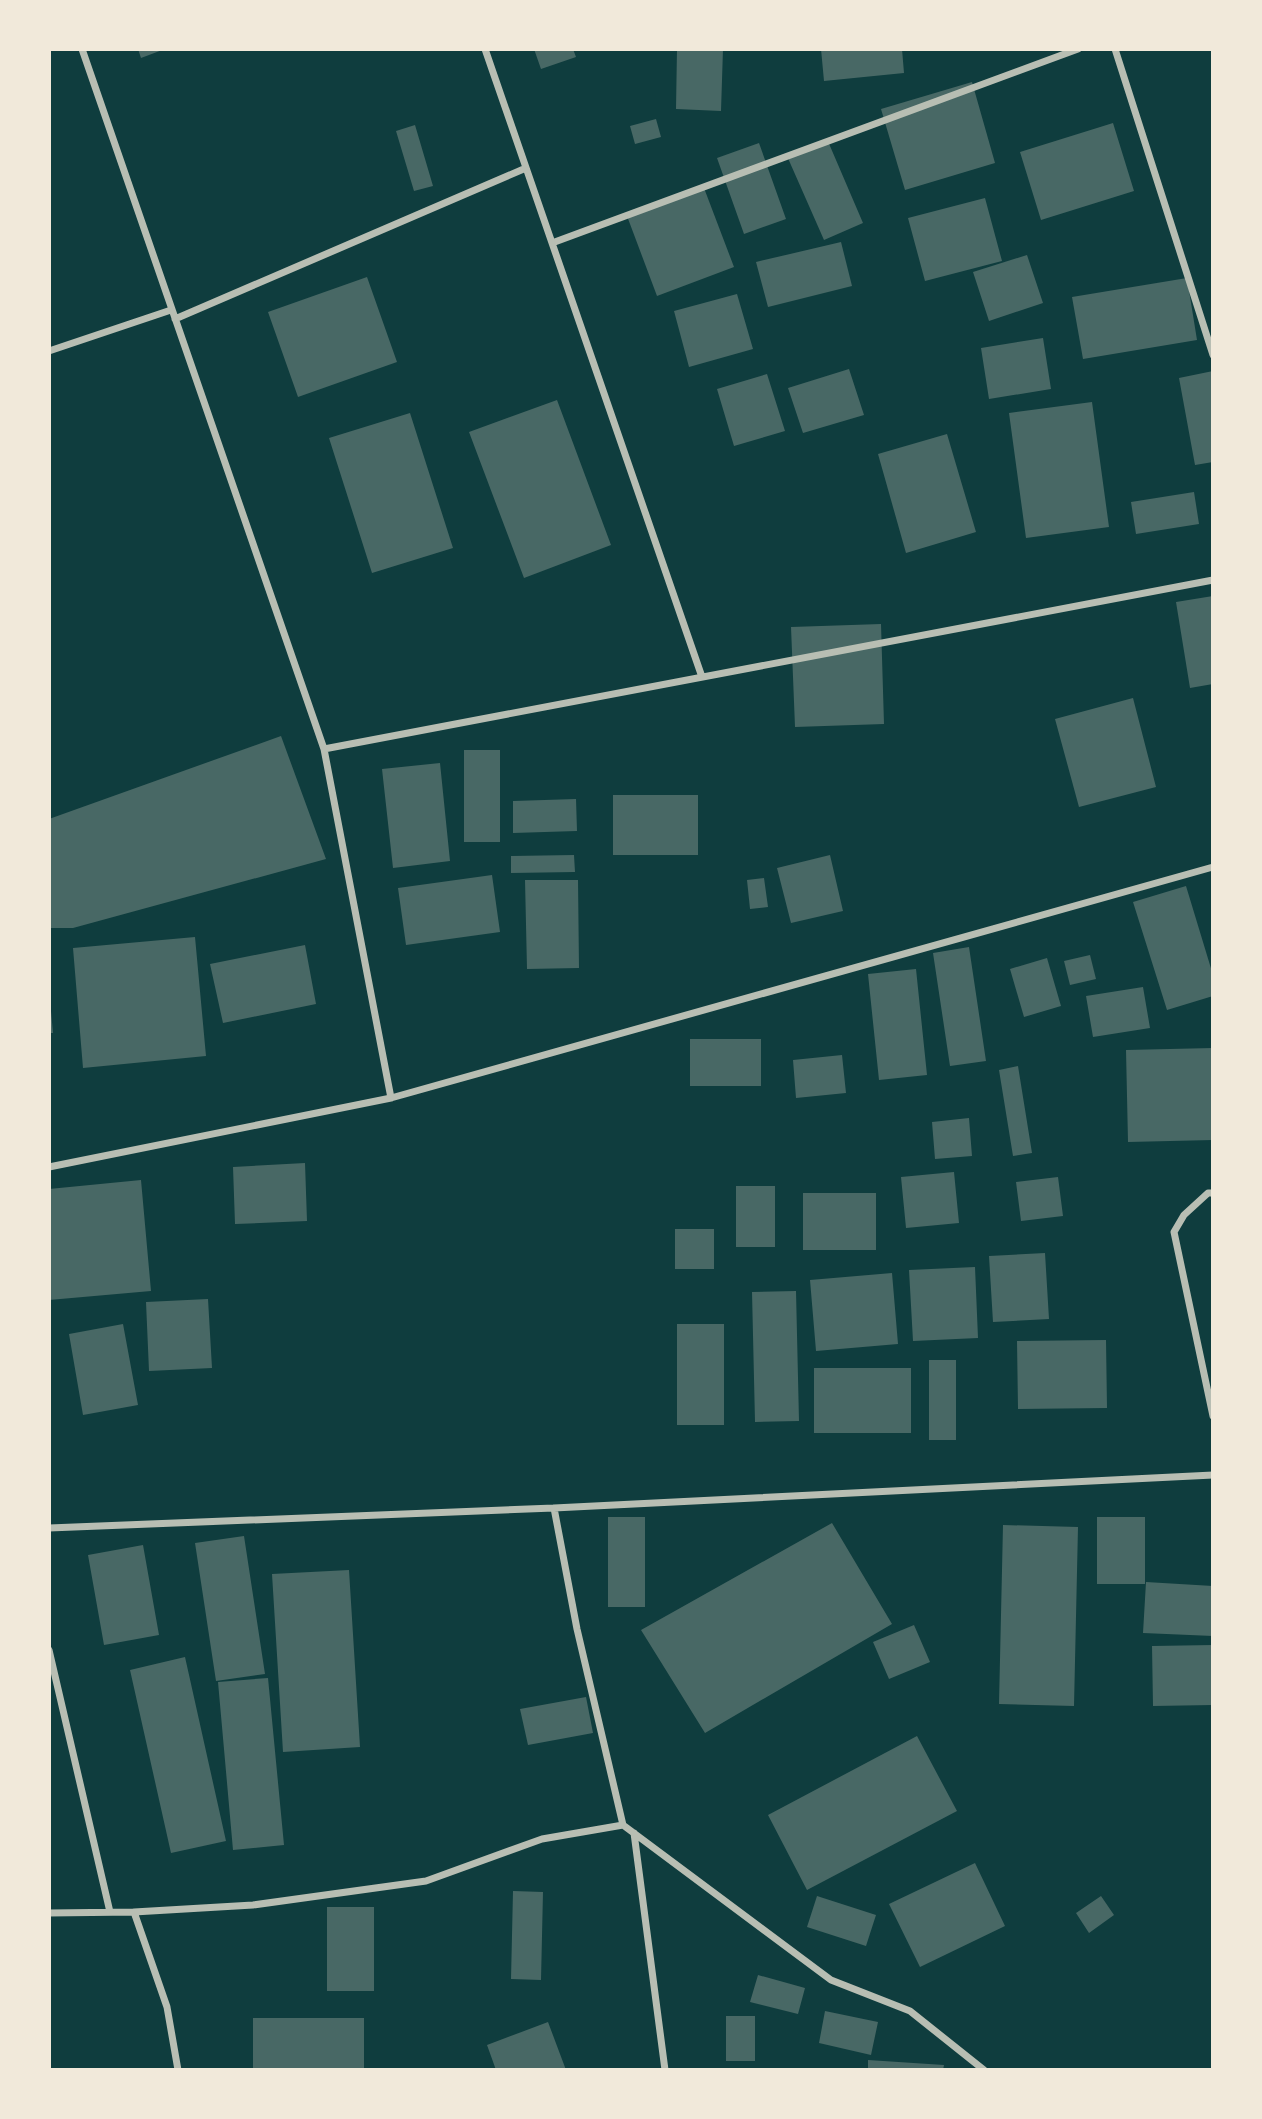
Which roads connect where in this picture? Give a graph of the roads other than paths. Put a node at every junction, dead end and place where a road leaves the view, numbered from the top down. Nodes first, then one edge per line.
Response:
1 (82, 49) edge
2 (485, 49) edge
3 (1078, 49) edge
4 (1115, 49) edge
5 (526, 167) junction
6 (552, 243) junction
7 (172, 310) junction
8 (175, 319) junction
9 (49, 352) edge
10 (1213, 355) edge
11 (1213, 580) edge
12 (702, 677) junction
13 (324, 749) junction
14 (1213, 867) edge
15 (391, 1098) junction
16 (49, 1167) edge
17 (1213, 1192) edge
18 (1213, 1416) edge
19 (1213, 1475) edge
20 (554, 1508) junction
21 (49, 1528) edge
22 (49, 1650) edge
23 (623, 1825) junction
24 (634, 1833) junction
25 (110, 1912) junction
26 (134, 1912) junction
27 (49, 1913) edge
28 (178, 2070) edge
29 (665, 2070) edge
30 (984, 2070) edge

1 - 7 street
2 - 5 street
3 - 6 street
4 - 10 street
5 - 6 street
5 - 8 street
6 - 12 street
7 - 8 street
7 - 9 street
8 - 13 street
11 - 12 street
12 - 13 street
13 - 15 street
14 - 15 street
15 - 16 street
17 - 18 street
19 - 20 street
20 - 21 street
20 - 23 street
22 - 25 street
23 - 24 street
23 - 26 street
24 - 29 street
24 - 30 street
25 - 26 street
25 - 27 street
26 - 28 street

